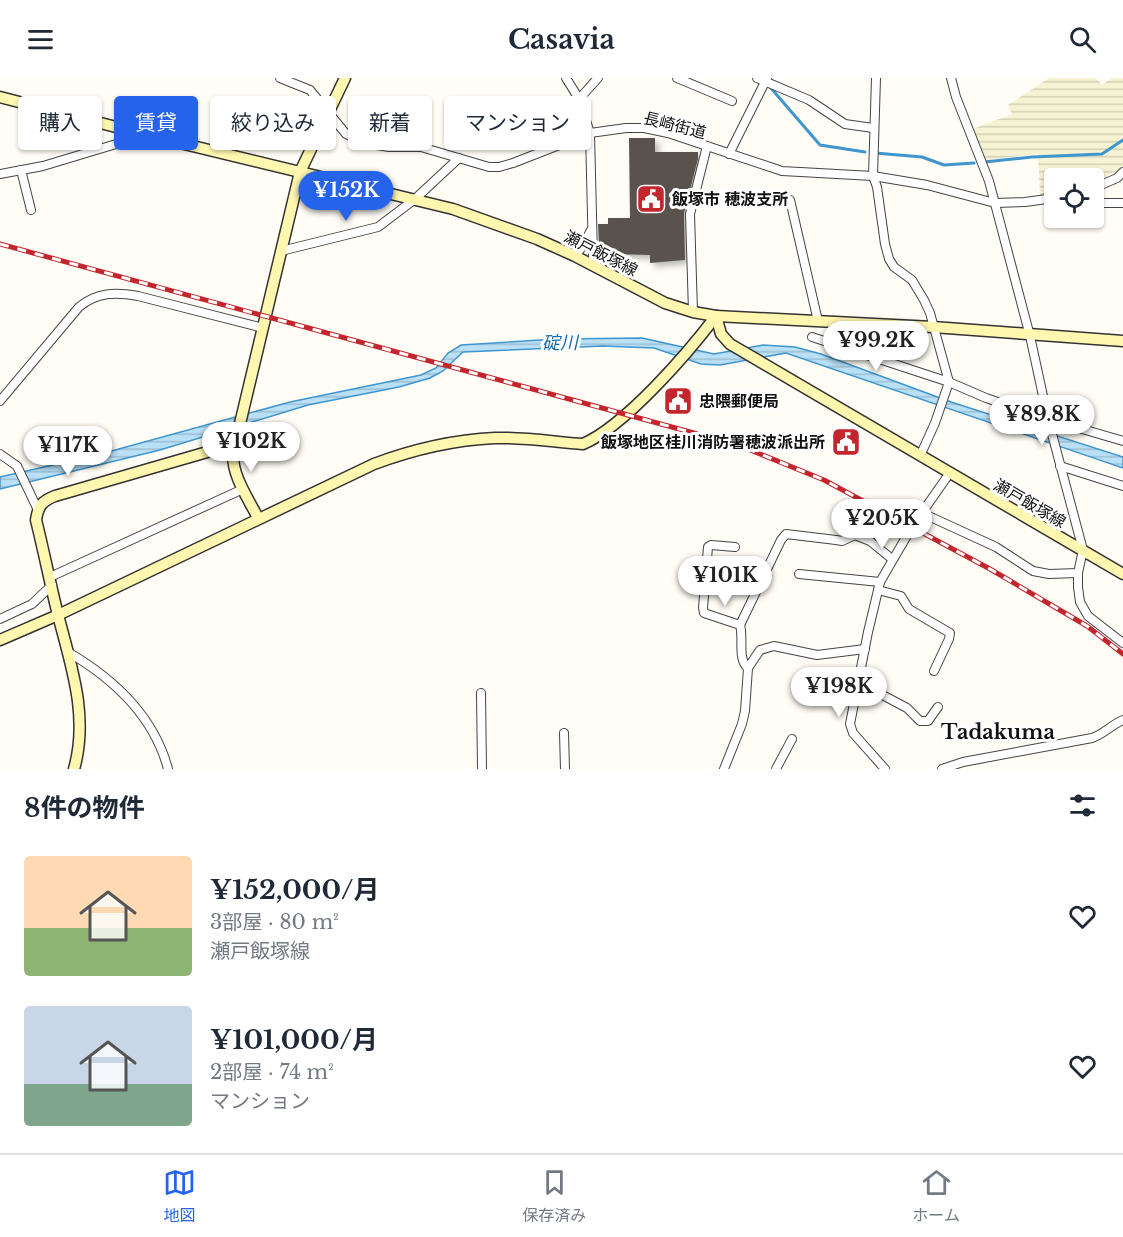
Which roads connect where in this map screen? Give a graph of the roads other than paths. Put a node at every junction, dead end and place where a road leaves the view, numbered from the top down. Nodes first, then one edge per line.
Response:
1 (280, 78) edge
2 (345, 78) edge
3 (566, 78) edge
4 (598, 78) edge
5 (677, 78) edge
6 (757, 78) edge
7 (876, 78) edge
8 (951, 78) edge
9 (766, 80) edge
10 (316, 96) edge
11 (336, 96) edge
12 (577, 96) edge
13 (582, 96) edge
14 (0, 97) edge
15 (732, 101) dead end
16 (336, 122) edge
17 (114, 126) edge
18 (873, 128) junction
19 (591, 133) edge
20 (114, 145) edge
21 (707, 146) junction
22 (198, 147) edge
23 (310, 150) edge
24 (549, 150) edge
25 (590, 150) edge
26 (729, 154) junction
27 (459, 158) junction
28 (21, 170) junction
29 (300, 171) junction
30 (1123, 172) edge
31 (0, 174) edge
32 (873, 176) junction
33 (1104, 184) edge
34 (415, 199) junction
35 (1044, 199) edge
36 (790, 200) dead end
37 (995, 203) junction
38 (1104, 204) edge
39 (1123, 205) edge
40 (31, 210) dead end
41 (592, 226) junction
42 (281, 251) junction
43 (575, 256) junction
44 (598, 268) junction
45 (693, 312) junction
46 (717, 316) junction
47 (818, 321) junction
48 (933, 327) junction
49 (263, 328) junction
50 (1030, 336) junction
51 (812, 337) dead end
52 (1123, 342) edge
53 (949, 384) junction
54 (0, 401) edge
55 (1049, 421) junction
56 (1123, 441) edge
57 (235, 444) junction
58 (0, 454) edge
59 (920, 456) junction
60 (1060, 464) junction
61 (950, 474) junction
62 (1123, 486) edge
63 (243, 489) junction
64 (37, 508) junction
65 (922, 513) junction
66 (258, 518) junction
67 (735, 547) dead end
68 (1083, 550) junction
69 (892, 559) junction
70 (1078, 573) junction
71 (800, 574) dead end
72 (1123, 574) edge
73 (51, 581) junction
74 (879, 586) junction
75 (58, 615) junction
76 (0, 619) edge
77 (740, 625) junction
78 (0, 640) edge
79 (1123, 643) edge
80 (865, 649) junction
81 (68, 652) junction
82 (748, 668) junction
83 (934, 671) dead end
84 (858, 682) junction
85 (481, 693) dead end
86 (938, 706) dead end
87 (1123, 720) edge
88 (564, 733) dead end
89 (792, 739) dead end
90 (74, 769) edge
91 (168, 769) edge
92 (482, 769) edge
93 (565, 769) edge
94 (724, 769) edge
95 (776, 769) edge
96 (885, 769) edge
97 (942, 769) edge

1 - 10 street, 長崎街道
2 - 11 street
3 - 12 street
4 - 13 street
5 - 15 street
6 - 9 street
7 - 18 street
8 - 37 street
9 - 18 street
9 - 26 street
14 - 17 street, 瀬戸飯塚線
16 - 27 street, 長崎街道
18 - 32 street
19 - 21 street, 長崎街道
20 - 28 street
21 - 26 street, 長崎街道
21 - 45 street
22 - 29 street, 瀬戸飯塚線
23 - 29 street
24 - 27 street, 長崎街道
25 - 41 street
26 - 32 street, 長崎街道
27 - 34 street
28 - 31 street
28 - 40 street
29 - 34 street, 瀬戸飯塚線
29 - 42 street
30 - 33 street
32 - 37 street, 長崎街道
32 - 48 street
34 - 42 street
34 - 43 street, 瀬戸飯塚線
35 - 37 street, 長崎街道
36 - 47 street
37 - 50 street
38 - 39 street
41 - 43 street
41 - 44 street
42 - 49 street
43 - 44 street, 瀬戸飯塚線
44 - 45 street, 瀬戸飯塚線
45 - 46 street, 瀬戸飯塚線
46 - 47 street
46 - 59 street, 瀬戸飯塚線
46 - 66 street
47 - 48 street
48 - 50 street
48 - 53 street
49 - 54 street
49 - 57 street
50 - 52 street
50 - 55 street
51 - 53 street
53 - 55 street
53 - 59 street
55 - 56 street
55 - 60 street
57 - 63 street
57 - 64 street
58 - 64 street
59 - 61 street, 瀬戸飯塚線
60 - 62 street
60 - 68 street
61 - 65 street
61 - 68 street, 瀬戸飯塚線
63 - 66 street
63 - 73 street
64 - 73 street
65 - 69 street
65 - 70 street
66 - 75 street
67 - 77 street
68 - 70 street
68 - 72 street, 瀬戸飯塚線
69 - 74 street
69 - 77 street
70 - 79 street
71 - 74 street
73 - 75 street
73 - 76 street
74 - 80 street
74 - 83 street
75 - 78 street
75 - 81 street
77 - 82 street
80 - 82 street
80 - 84 street
81 - 90 street
81 - 91 street
82 - 94 street
84 - 86 street
84 - 96 street
85 - 92 street
87 - 97 street
88 - 93 street
89 - 95 street

